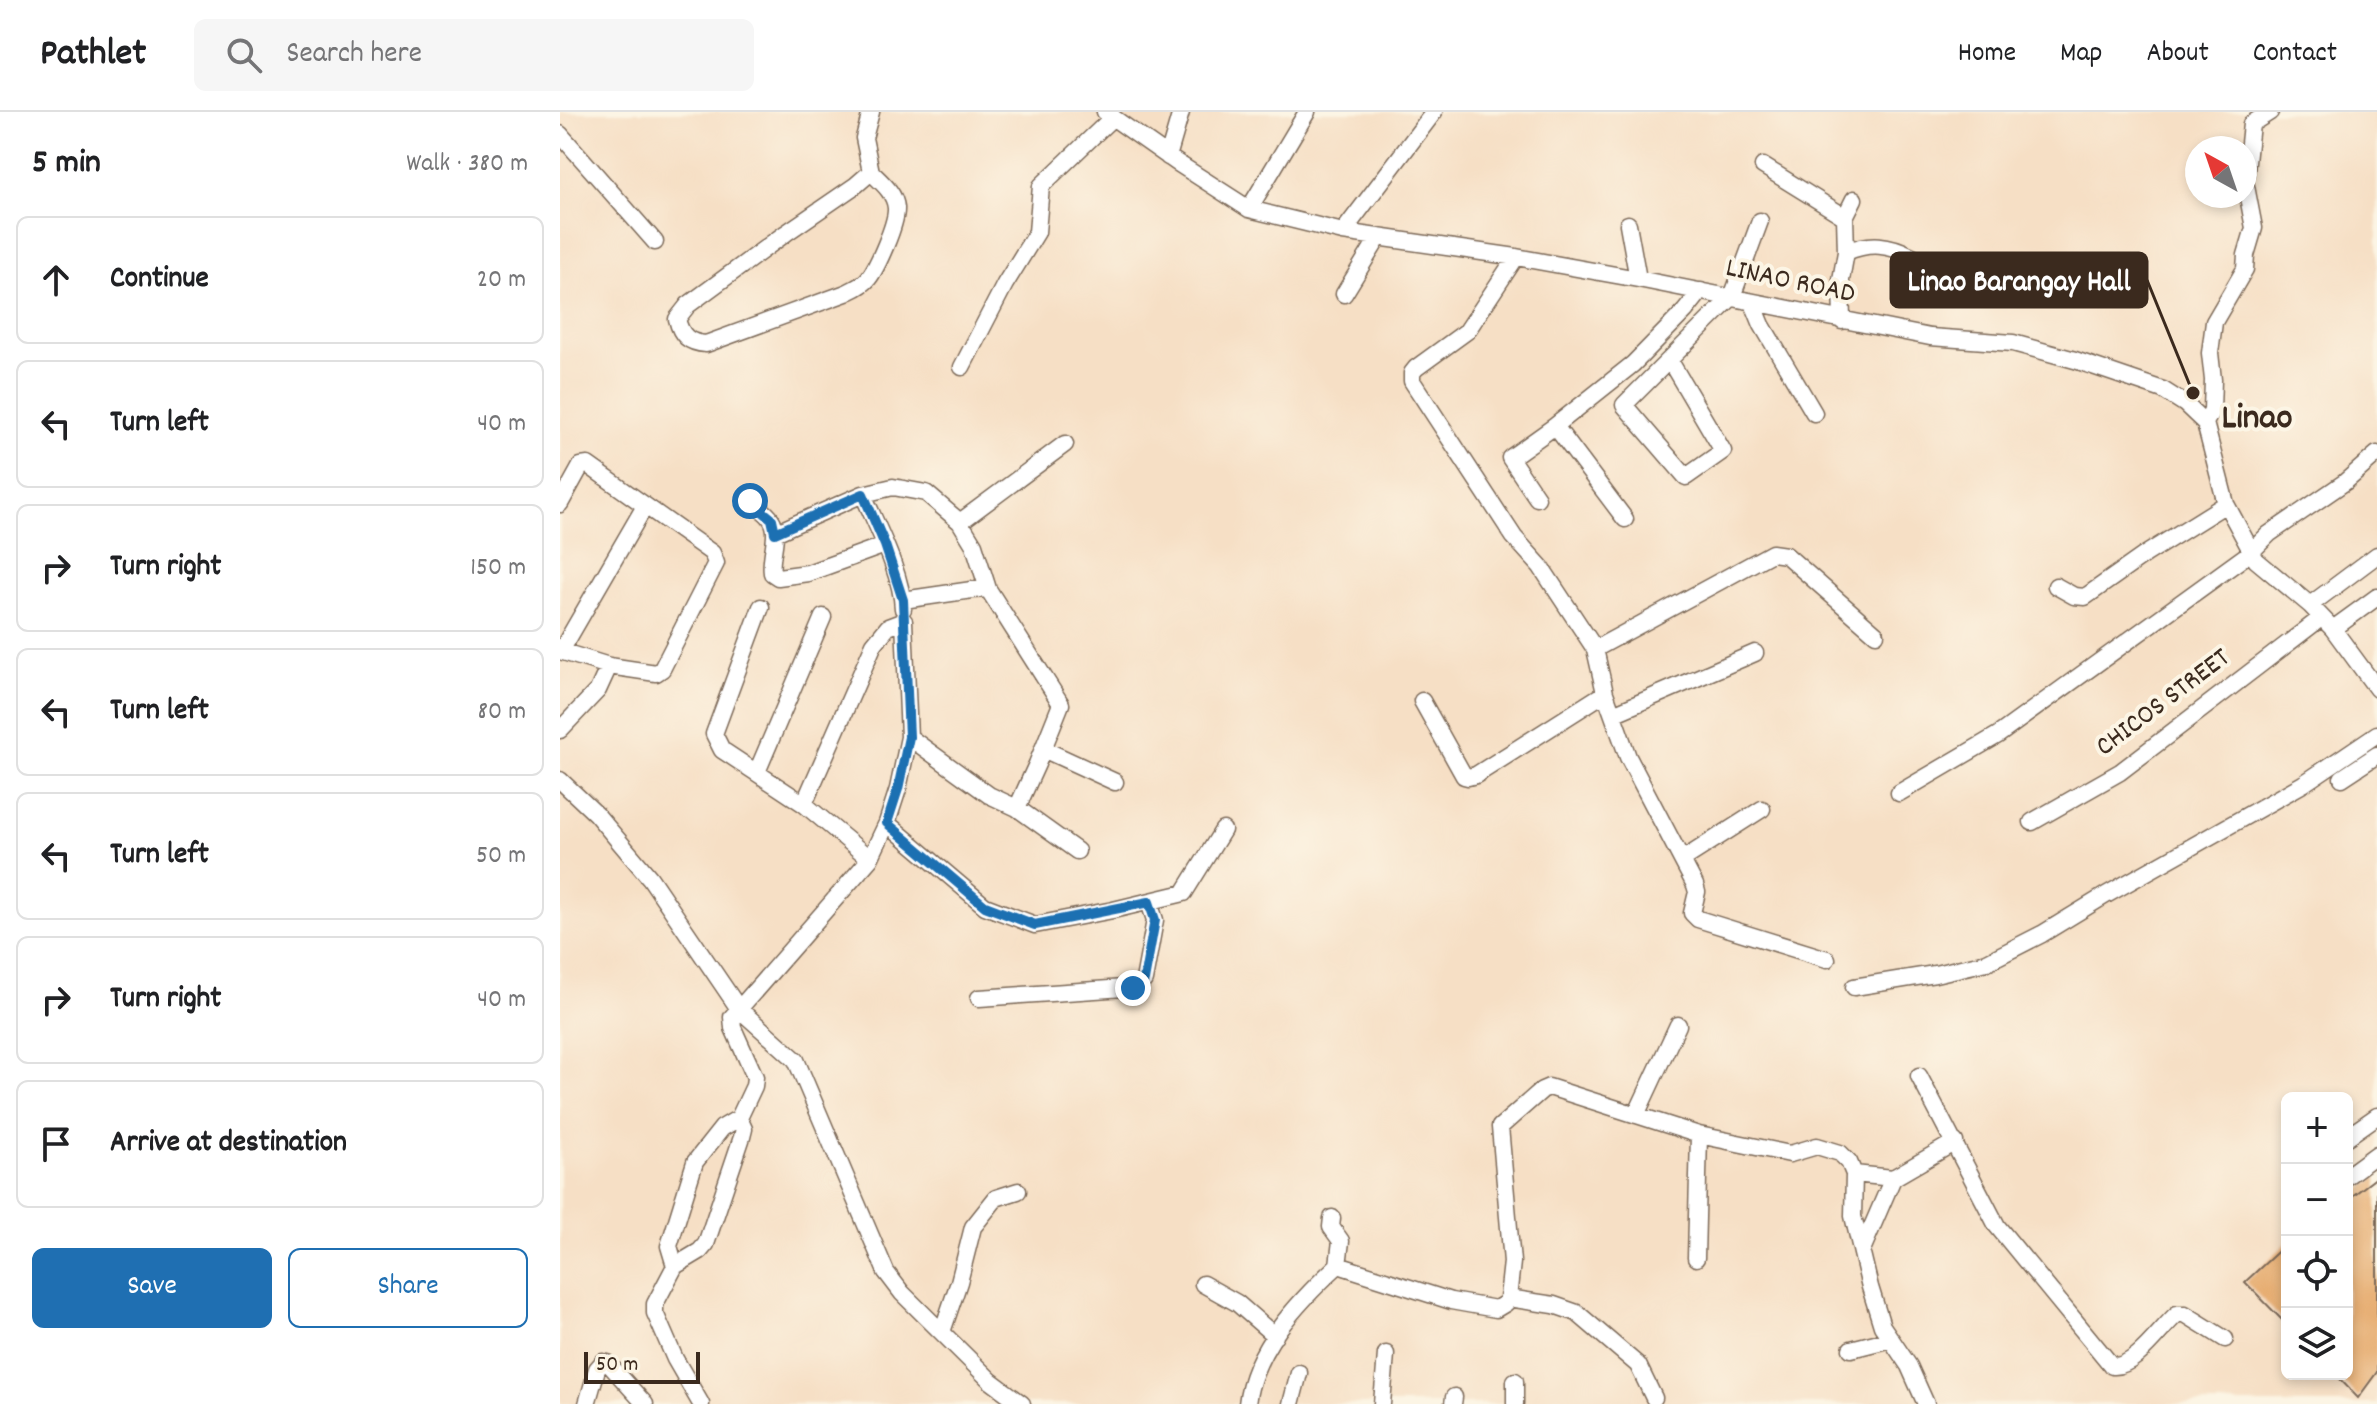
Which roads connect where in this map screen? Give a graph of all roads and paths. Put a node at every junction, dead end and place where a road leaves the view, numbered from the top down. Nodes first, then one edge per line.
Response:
1 (871, 112) edge
2 (1181, 112) edge
3 (1307, 112) edge
4 (1434, 112) edge
5 (2270, 112) edge
6 (1109, 115) edge
7 (2246, 118) edge
8 (560, 134) edge
9 (1168, 157) junction
10 (1763, 166) dead end
11 (871, 172) junction
12 (1854, 199) dead end
13 (1249, 209) junction
14 (1845, 217) junction
15 (1760, 221) dead end
16 (1628, 224) dead end
17 (1343, 232) junction
18 (1379, 237) junction
19 (655, 242) dead end
20 (1846, 252) junction
21 (1912, 256) dead end
22 (1516, 257) junction
23 (1638, 279) junction
24 (1701, 291) junction
25 (1344, 294) dead end
26 (1732, 297) junction
27 (1753, 303) junction
28 (1842, 321) junction
29 (1670, 361) junction
30 (962, 367) dead end
31 (1814, 413) dead end
32 (2205, 423) junction
33 (1555, 426) junction
34 (1065, 444) dead end
35 (2377, 454) edge
36 (863, 494) junction
37 (1537, 498) dead end
38 (750, 501) dead end
39 (560, 504) edge
40 (2226, 504) junction
41 (645, 506) junction
42 (1625, 519) dead end
43 (960, 522) junction
44 (775, 533) junction
45 (885, 545) junction
46 (2251, 552) junction
47 (2377, 555) edge
48 (2056, 586) dead end
49 (988, 589) junction
50 (2377, 597) edge
51 (903, 600) junction
52 (761, 607) dead end
53 (823, 617) dead end
54 (2321, 618) junction
55 (904, 621) junction
56 (1876, 634) dead end
57 (1595, 649) junction
58 (560, 651) edge
59 (1755, 653) dead end
60 (609, 666) junction
61 (2374, 678) edge
62 (1605, 693) junction
63 (1422, 701) dead end
64 (1613, 714) junction
65 (560, 730) edge
66 (2377, 734) edge
67 (909, 737) junction
68 (1043, 749) junction
69 (2377, 755) edge
70 (757, 772) junction
71 (2342, 778) dead end
72 (560, 780) edge
73 (1115, 782) dead end
74 (1899, 793) dead end
75 (804, 804) junction
76 (1017, 808) junction
77 (1762, 809) dead end
78 (2032, 822) dead end
79 (887, 823) junction
80 (1223, 830) dead end
81 (1077, 851) dead end
82 (870, 859) junction
83 (1682, 860) junction
84 (1149, 902) junction
85 (1827, 959) dead end
86 (1854, 987) dead end
87 (979, 998) dead end
88 (739, 1009) junction
89 (1678, 1025) dead end
90 (1919, 1076) dead end
91 (1636, 1115) junction
92 (2377, 1116) edge
93 (739, 1118) junction
94 (2353, 1133) edge
95 (1699, 1135) junction
96 (1955, 1142) junction
97 (2377, 1154) edge
98 (2353, 1172) edge
99 (1854, 1178) junction
100 (1893, 1178) junction
101 (1018, 1191) dead end
102 (1877, 1212) junction
103 (1332, 1218) dead end
104 (1862, 1250) junction
105 (1696, 1258) dead end
106 (1338, 1265) junction
107 (675, 1266) junction
108 (1203, 1284) dead end
109 (1508, 1298) junction
110 (942, 1332) junction
111 (1275, 1336) junction
112 (1891, 1339) junction
113 (2225, 1339) dead end
114 (1851, 1349) dead end
115 (1386, 1354) dead end
116 (1299, 1373) dead end
117 (1515, 1381) dead end
118 (1654, 1398) dead end
119 (587, 1404) edge
120 (645, 1404) edge
121 (701, 1404) edge
122 (1022, 1404) edge
123 (1247, 1404) edge
124 (1291, 1404) edge
125 (1382, 1404) edge
126 (1515, 1404) edge
127 (1926, 1404) edge

1 - 11 street
2 - 9 street
3 - 13 street
4 - 17 street
5 - 7 street
6 - 9 street, LINAO ROAD
6 - 30 street
7 - 32 street
8 - 19 street
9 - 13 street, LINAO ROAD
10 - 14 street
11 - 11 street
12 - 14 street
13 - 17 street, LINAO ROAD
14 - 20 street
15 - 26 street
16 - 23 street
17 - 18 street, LINAO ROAD
18 - 22 street, LINAO ROAD
18 - 25 street
20 - 21 street
20 - 28 street
22 - 23 street, LINAO ROAD
22 - 57 street
23 - 24 street, LINAO ROAD
24 - 26 street, LINAO ROAD
24 - 33 street
26 - 27 street, LINAO ROAD
26 - 29 street
27 - 28 street, LINAO ROAD
27 - 31 street
28 - 32 street, LINAO ROAD
29 - 29 street
32 - 40 street
33 - 37 street
33 - 42 street
34 - 43 street
35 - 46 street
36 - 43 street
36 - 44 street
36 - 45 street
38 - 44 street
39 - 41 street
40 - 46 street
40 - 48 street
41 - 58 street
41 - 60 street
43 - 49 street
44 - 45 street
45 - 51 street
46 - 54 street
46 - 74 street
47 - 54 street
49 - 51 street
49 - 68 street
50 - 54 street
51 - 55 street
52 - 70 street
53 - 70 street
54 - 61 street
54 - 78 street, CHICOS STREET
55 - 67 street
55 - 75 street
56 - 57 street
57 - 62 street
58 - 60 street
59 - 64 street
60 - 65 street
62 - 63 street
62 - 64 street
64 - 83 street
66 - 86 street
67 - 76 street
67 - 79 street
68 - 73 street
68 - 76 street
69 - 71 street
70 - 75 street
72 - 88 street
75 - 82 street
76 - 81 street
77 - 83 street
79 - 82 street
79 - 84 street
80 - 84 street
82 - 88 street
83 - 85 street
84 - 87 street
88 - 93 street
88 - 110 street
89 - 91 street
90 - 96 street
91 - 95 street
91 - 109 street
92 - 94 street
93 - 107 street
93 - 107 street
95 - 99 street
95 - 105 street
96 - 100 street
96 - 113 street
97 - 98 street
99 - 100 street
99 - 102 street
99 - 104 street
100 - 102 street
101 - 110 street
102 - 104 street
103 - 106 street
104 - 112 street
106 - 109 street
106 - 111 street
107 - 121 street
108 - 111 street
109 - 118 street
110 - 122 street
111 - 123 street
112 - 114 street
112 - 127 street
115 - 125 street
116 - 124 street
117 - 126 street
119 - 120 street

